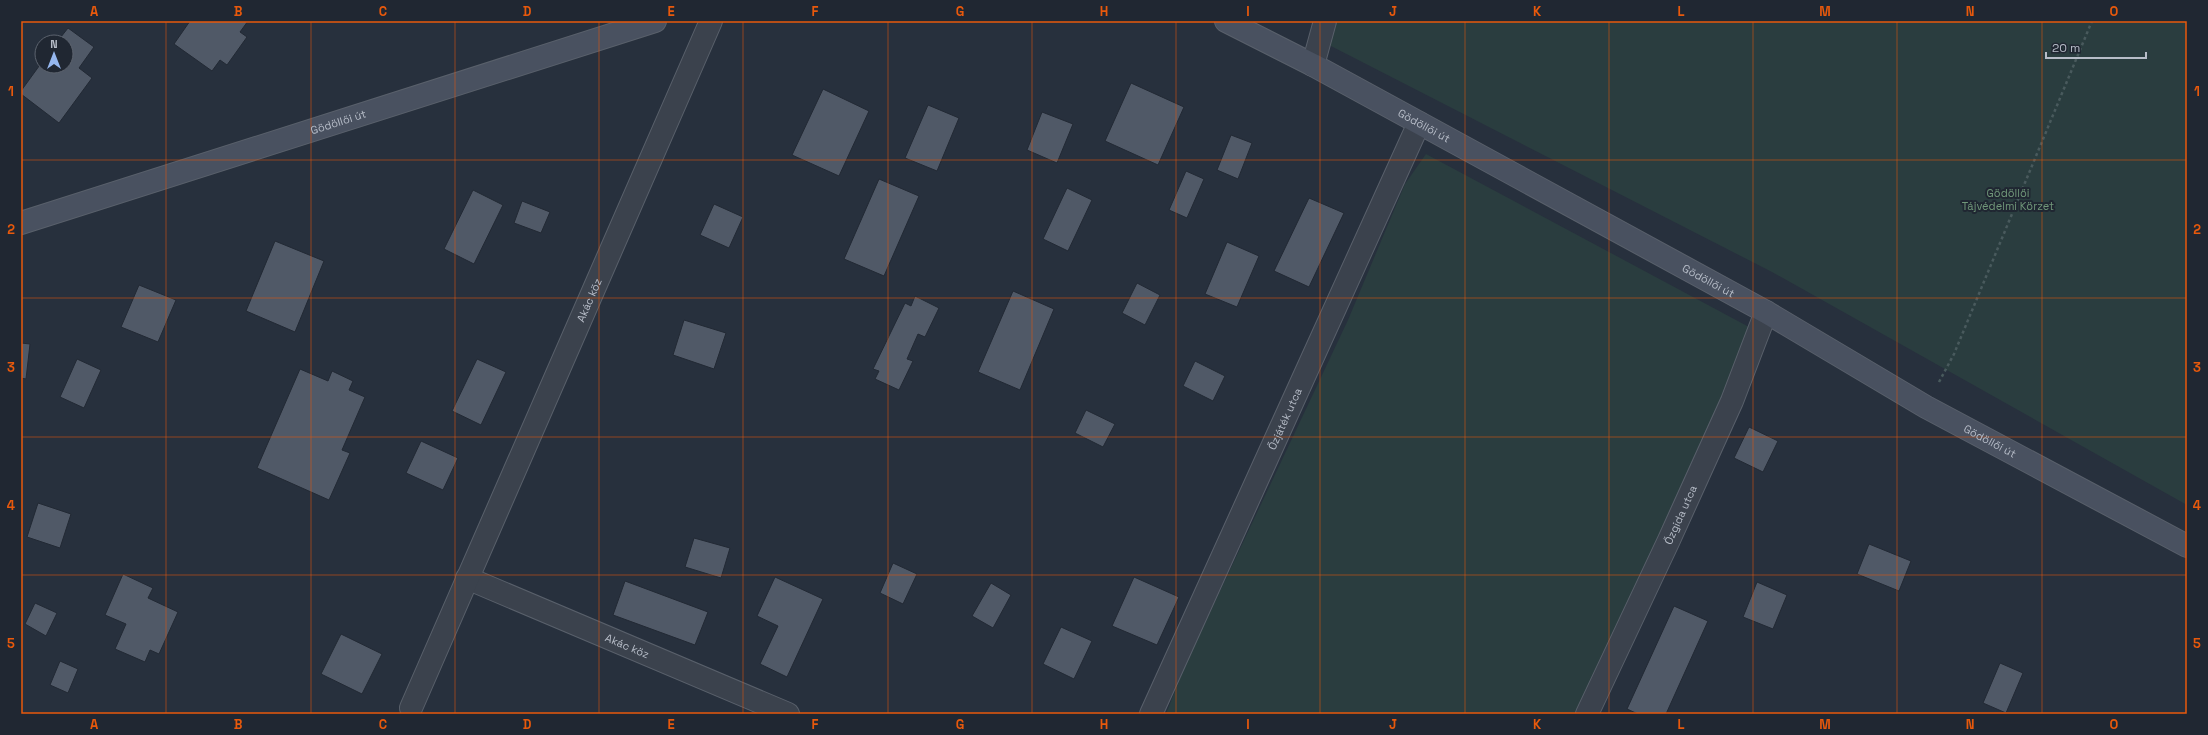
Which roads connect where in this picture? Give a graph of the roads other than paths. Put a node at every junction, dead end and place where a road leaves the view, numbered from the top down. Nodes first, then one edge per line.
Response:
1 (655, 21) edge
2 (711, 21) edge
3 (1226, 21) edge
4 (1325, 21) edge
5 (1313, 65) junction
6 (1419, 123) junction
7 (21, 223) edge
8 (1766, 312) junction
9 (2187, 546) edge
10 (467, 578) junction
11 (410, 708) dead end
12 (788, 714) edge
13 (1151, 714) edge
14 (1587, 714) edge

1 - 7 main road, Gödöllői út
2 - 10 street, Akác köz
3 - 5 main road, Gödöllői út
4 - 5 street
5 - 6 main road, Gödöllői út
6 - 8 main road, Gödöllői út
6 - 13 street, Őzjáték utca
8 - 9 main road, Gödöllői út
8 - 14 street, Őzgida utca
10 - 11 street, Akác köz
10 - 12 street, Akác köz

